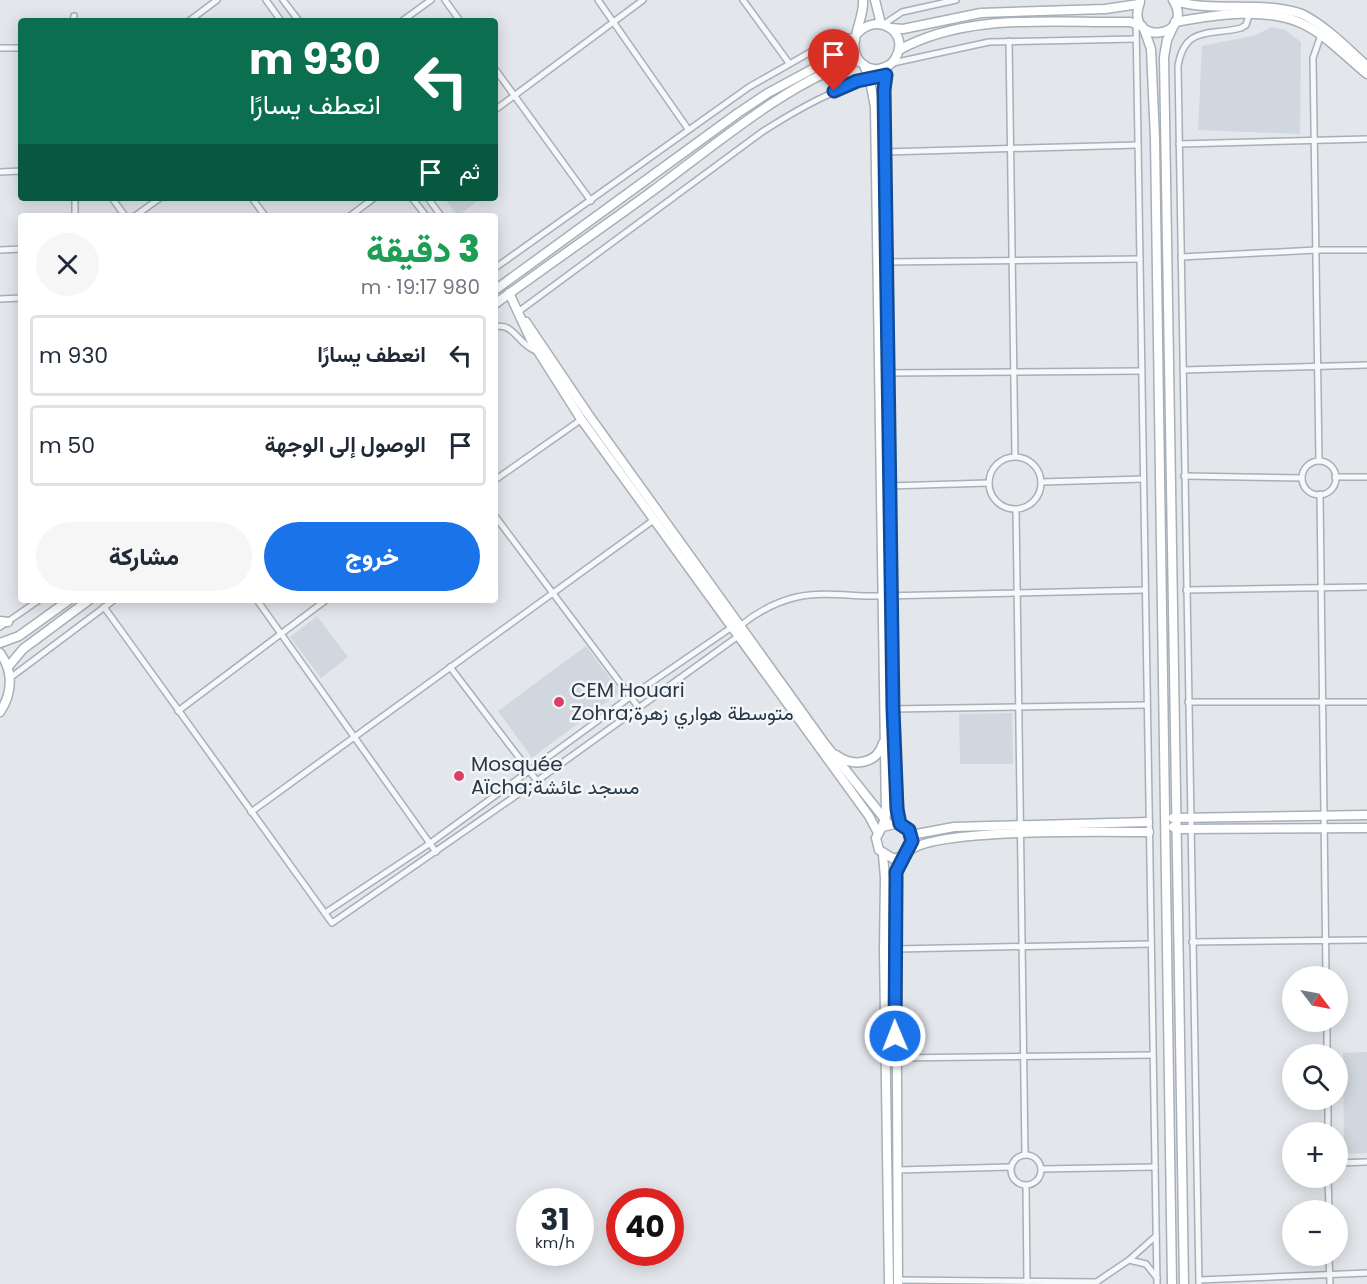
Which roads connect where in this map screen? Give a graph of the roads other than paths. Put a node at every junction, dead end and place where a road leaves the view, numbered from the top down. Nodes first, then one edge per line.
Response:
1 (217, 0) edge
2 (266, 0) edge
3 (284, 0) edge
4 (431, 0) edge
5 (445, 0) edge
6 (598, 0) edge
7 (642, 0) edge
8 (743, 0) edge
9 (863, 0) edge
10 (875, 0) edge
11 (956, 0) edge
12 (1173, 0) edge
13 (1140, 2) edge
14 (1249, 15) junction
15 (193, 18) edge
16 (279, 18) edge
17 (297, 18) edge
18 (406, 18) edge
19 (458, 18) edge
20 (613, 21) junction
21 (1140, 24) junction
22 (1175, 24) junction
23 (885, 26) junction
24 (1322, 32) junction
25 (856, 37) junction
26 (1136, 39) junction
27 (1009, 40) junction
28 (0, 48) edge
29 (18, 48) edge
30 (899, 50) junction
31 (789, 63) junction
32 (862, 63) junction
33 (1367, 66) edge
34 (888, 68) junction
35 (498, 73) edge
36 (1367, 74) edge
37 (869, 79) junction
38 (514, 96) junction
39 (498, 108) edge
40 (688, 129) junction
41 (1367, 139) edge
42 (1315, 140) junction
43 (1179, 144) junction
44 (1138, 145) junction
45 (1010, 148) junction
46 (885, 152) junction
47 (18, 171) edge
48 (0, 172) edge
49 (156, 201) edge
50 (370, 201) edge
51 (414, 201) edge
52 (591, 201) junction
53 (139, 213) edge
54 (354, 213) edge
55 (424, 213) edge
56 (18, 249) edge
57 (0, 250) edge
58 (1316, 250) junction
59 (1367, 250) edge
60 (1181, 257) junction
61 (1140, 259) junction
62 (1013, 260) junction
63 (882, 262) junction
64 (498, 266) edge
65 (498, 288) edge
66 (509, 293) junction
67 (18, 298) edge
68 (0, 299) edge
69 (498, 302) edge
70 (518, 312) junction
71 (498, 326) edge
72 (537, 352) junction
73 (1367, 365) edge
74 (1318, 366) junction
75 (1183, 370) junction
76 (1142, 371) junction
77 (1014, 372) junction
78 (884, 373) junction
79 (585, 417) junction
80 (1015, 456) junction
81 (1319, 461) junction
82 (1184, 476) junction
83 (1335, 477) junction
84 (1367, 477) edge
85 (498, 478) edge
86 (1302, 478) junction
87 (1143, 479) junction
88 (1041, 482) junction
89 (988, 483) junction
90 (885, 487) junction
91 (1320, 494) junction
92 (1016, 510) junction
93 (657, 518) junction
94 (498, 520) edge
95 (1322, 587) junction
96 (1367, 587) edge
97 (1145, 590) junction
98 (1186, 590) junction
99 (553, 594) junction
100 (1017, 594) junction
101 (887, 596) junction
102 (34, 603) edge
103 (65, 603) edge
104 (85, 603) edge
105 (110, 603) edge
106 (258, 603) edge
107 (322, 603) edge
108 (104, 607) junction
109 (4, 622) edge
110 (740, 626) junction
111 (0, 627) edge
112 (730, 627) junction
113 (281, 633) junction
114 (737, 637) junction
115 (0, 643) edge
116 (0, 653) edge
117 (8, 667) junction
118 (450, 667) junction
119 (10, 678) junction
120 (630, 697) junction
121 (1188, 702) junction
122 (1323, 702) junction
123 (1367, 702) edge
124 (1018, 705) junction
125 (1146, 705) junction
126 (639, 708) junction
127 (884, 709) junction
128 (893, 709) junction
129 (178, 711) junction
130 (0, 712) edge
131 (355, 736) junction
132 (884, 736) junction
133 (825, 744) junction
134 (528, 771) junction
135 (537, 781) junction
136 (251, 812) junction
137 (1324, 815) junction
138 (1367, 815) edge
139 (1176, 816) junction
140 (1190, 816) junction
141 (1164, 822) junction
142 (900, 824) junction
143 (883, 826) junction
144 (1148, 827) junction
145 (1367, 828) edge
146 (1020, 829) junction
147 (1176, 829) junction
148 (1190, 829) junction
149 (1324, 829) junction
150 (911, 835) junction
151 (429, 844) junction
152 (436, 852) junction
153 (907, 853) junction
154 (883, 855) junction
155 (325, 913) junction
156 (1326, 940) junction
157 (1367, 940) edge
158 (1192, 942) junction
159 (1151, 944) junction
160 (1022, 946) junction
161 (894, 949) junction
162 (1326, 966) edge
163 (1153, 1055) junction
164 (895, 1058) junction
165 (1024, 1059) junction
166 (1025, 1155) junction
167 (1367, 1162) edge
168 (1348, 1163) edge
169 (1011, 1167) junction
170 (1155, 1167) junction
171 (1041, 1169) junction
172 (897, 1170) junction
173 (1026, 1185) junction
174 (1157, 1235) junction
175 (1129, 1260) junction
176 (1330, 1266) edge
177 (1367, 1273) edge
178 (1330, 1275) junction
179 (1157, 1281) edge
180 (894, 1282) edge
181 (1199, 1282) edge
182 (1027, 1283) edge
183 (1095, 1283) edge
184 (1172, 1284) edge
185 (1184, 1284) edge
186 (1330, 1284) edge

1 - 15 street
2 - 16 street
3 - 17 street
4 - 18 street
5 - 19 street
6 - 20 street
7 - 20 street
8 - 31 street
9 - 25 street
10 - 23 street
11 - 23 street
12 - 22 street
12 - 24 street
13 - 21 street
13 - 23 street
14 - 22 street
14 - 24 street
14 - 43 street
20 - 38 street
20 - 40 street
21 - 22 street
21 - 26 street
21 - 30 street
21 - 141 street
22 - 139 street
23 - 25 street
23 - 30 street
24 - 33 street
24 - 36 street
24 - 42 street
25 - 31 street
25 - 32 street
25 - 65 street
26 - 27 street
26 - 44 street
27 - 34 street
27 - 45 street
28 - 29 street
30 - 34 street
31 - 40 street
32 - 34 street
32 - 37 street
32 - 66 street
34 - 37 street
34 - 46 street
35 - 38 street
37 - 63 street
37 - 70 street
38 - 39 street
38 - 52 street
40 - 52 street
41 - 42 street
42 - 43 street
42 - 58 street
43 - 60 street
44 - 45 street
44 - 61 street
45 - 46 street
45 - 62 street
46 - 63 street
47 - 48 street
49 - 53 street
50 - 54 street
51 - 55 street
52 - 64 street
56 - 57 street
58 - 59 street
58 - 60 street
58 - 74 street
60 - 75 street
61 - 62 street
61 - 76 street
62 - 63 street
62 - 77 street
63 - 78 street
66 - 69 street
66 - 70 street
67 - 68 street
70 - 72 street
70 - 79 street
71 - 72 street
72 - 79 street
73 - 74 street
74 - 75 street
74 - 81 street
75 - 82 street
76 - 77 street
76 - 87 street
77 - 78 street
77 - 80 street
78 - 90 street
79 - 85 street
79 - 93 street
80 - 88 street
80 - 89 street
81 - 83 street
81 - 86 street
82 - 86 street
82 - 98 street
83 - 84 street
83 - 91 street
86 - 91 street
87 - 88 street
87 - 97 street
88 - 92 street
89 - 90 street
89 - 92 street
90 - 101 street
91 - 95 street
92 - 100 street
93 - 99 street
93 - 110 street
93 - 112 street
94 - 99 street
95 - 96 street
95 - 98 street
95 - 122 street
97 - 100 street
97 - 125 street
98 - 121 street
99 - 118 street
99 - 120 street
100 - 101 street
100 - 124 street
101 - 110 street
101 - 127 street
101 - 128 street
102 - 109 street
103 - 115 street
104 - 117 street
105 - 108 street
106 - 113 street
107 - 113 street
108 - 119 street
108 - 129 street
109 - 111 street
110 - 112 street
110 - 114 street
110 - 133 street
112 - 114 street
112 - 120 street
113 - 129 street
113 - 131 street
114 - 126 street
114 - 143 street
116 - 117 street
117 - 119 street
118 - 131 street
118 - 134 street
119 - 130 street
120 - 126 street
120 - 134 street
121 - 122 street
121 - 140 street
122 - 123 street
122 - 137 street
124 - 125 street
124 - 128 street
124 - 146 street
125 - 144 street
126 - 135 street
127 - 128 street
127 - 132 street
128 - 142 street
129 - 136 street
131 - 136 street
131 - 151 street
132 - 133 street
132 - 143 street
133 - 143 street
134 - 135 street
134 - 151 street
135 - 152 street
136 - 155 street
137 - 138 street
137 - 140 street
137 - 149 street
139 - 140 street
139 - 141 street
139 - 147 street
140 - 148 street
141 - 147 street
141 - 184 street
142 - 143 street
142 - 150 street
143 - 154 street
144 - 146 street
144 - 159 street
145 - 149 street
146 - 150 street
146 - 153 street
146 - 160 street
147 - 148 street
147 - 185 street
148 - 149 street
148 - 158 street
149 - 156 street
150 - 153 street
151 - 152 street
151 - 155 street
152 - 155 street
153 - 154 street
153 - 161 street
154 - 180 street
156 - 157 street
156 - 158 street
156 - 162 street
158 - 181 street
159 - 160 street
159 - 163 street
160 - 161 street
160 - 165 street
161 - 164 street
163 - 165 street
163 - 170 street
164 - 165 street
164 - 172 street
165 - 166 street
166 - 169 street
166 - 171 street
167 - 168 street
169 - 172 street
169 - 173 street
170 - 171 street
170 - 174 street
171 - 173 street
172 - 180 street
173 - 182 street
174 - 175 street
174 - 179 street
175 - 179 street
175 - 183 street
176 - 178 street
177 - 178 street
178 - 181 street
178 - 186 street
180 - 182 street
182 - 183 street

